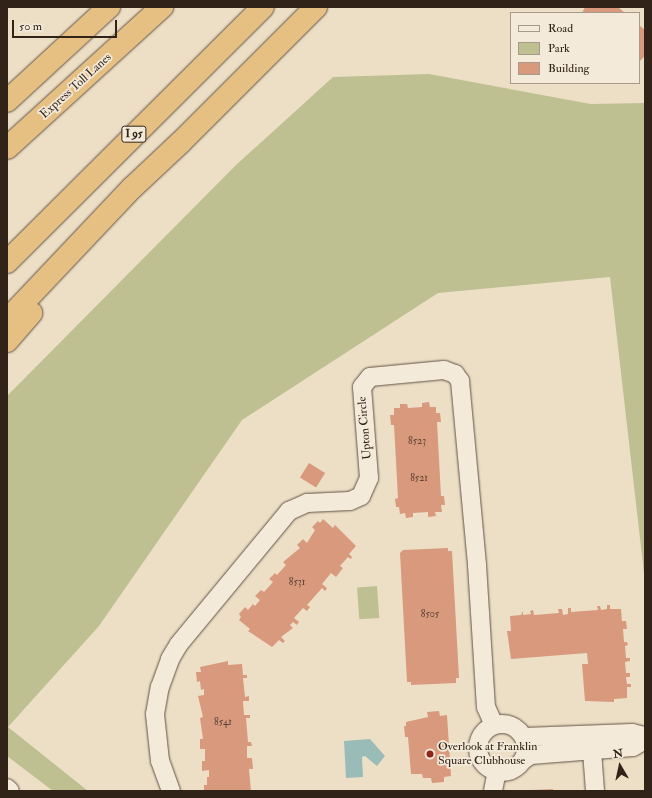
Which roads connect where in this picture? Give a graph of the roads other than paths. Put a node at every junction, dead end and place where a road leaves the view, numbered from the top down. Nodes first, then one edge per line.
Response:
1 (109, 7) edge
2 (162, 7) edge
3 (263, 7) edge
4 (316, 7) edge
5 (7, 101) edge
6 (182, 142) junction
7 (7, 148) edge
8 (7, 262) edge
9 (7, 320) edge
10 (7, 341) edge
11 (494, 725) junction
12 (645, 736) edge
13 (524, 737) junction
14 (645, 740) edge
15 (592, 751) junction
16 (523, 760) junction
17 (497, 771) junction
18 (7, 788) edge
19 (10, 791) edge
20 (172, 791) edge
21 (493, 791) edge
22 (595, 791) edge

1 - 5 highway
2 - 7 highway, Express Toll Lanes
3 - 8 highway, I 95
4 - 6 highway
6 - 9 highway
6 - 10 highway
11 - 13 street
11 - 17 street
11 - 20 street, Upton Circle
12 - 13 street
13 - 16 street
14 - 15 street
15 - 16 street
15 - 22 street
16 - 17 street
17 - 21 street
18 - 19 street

